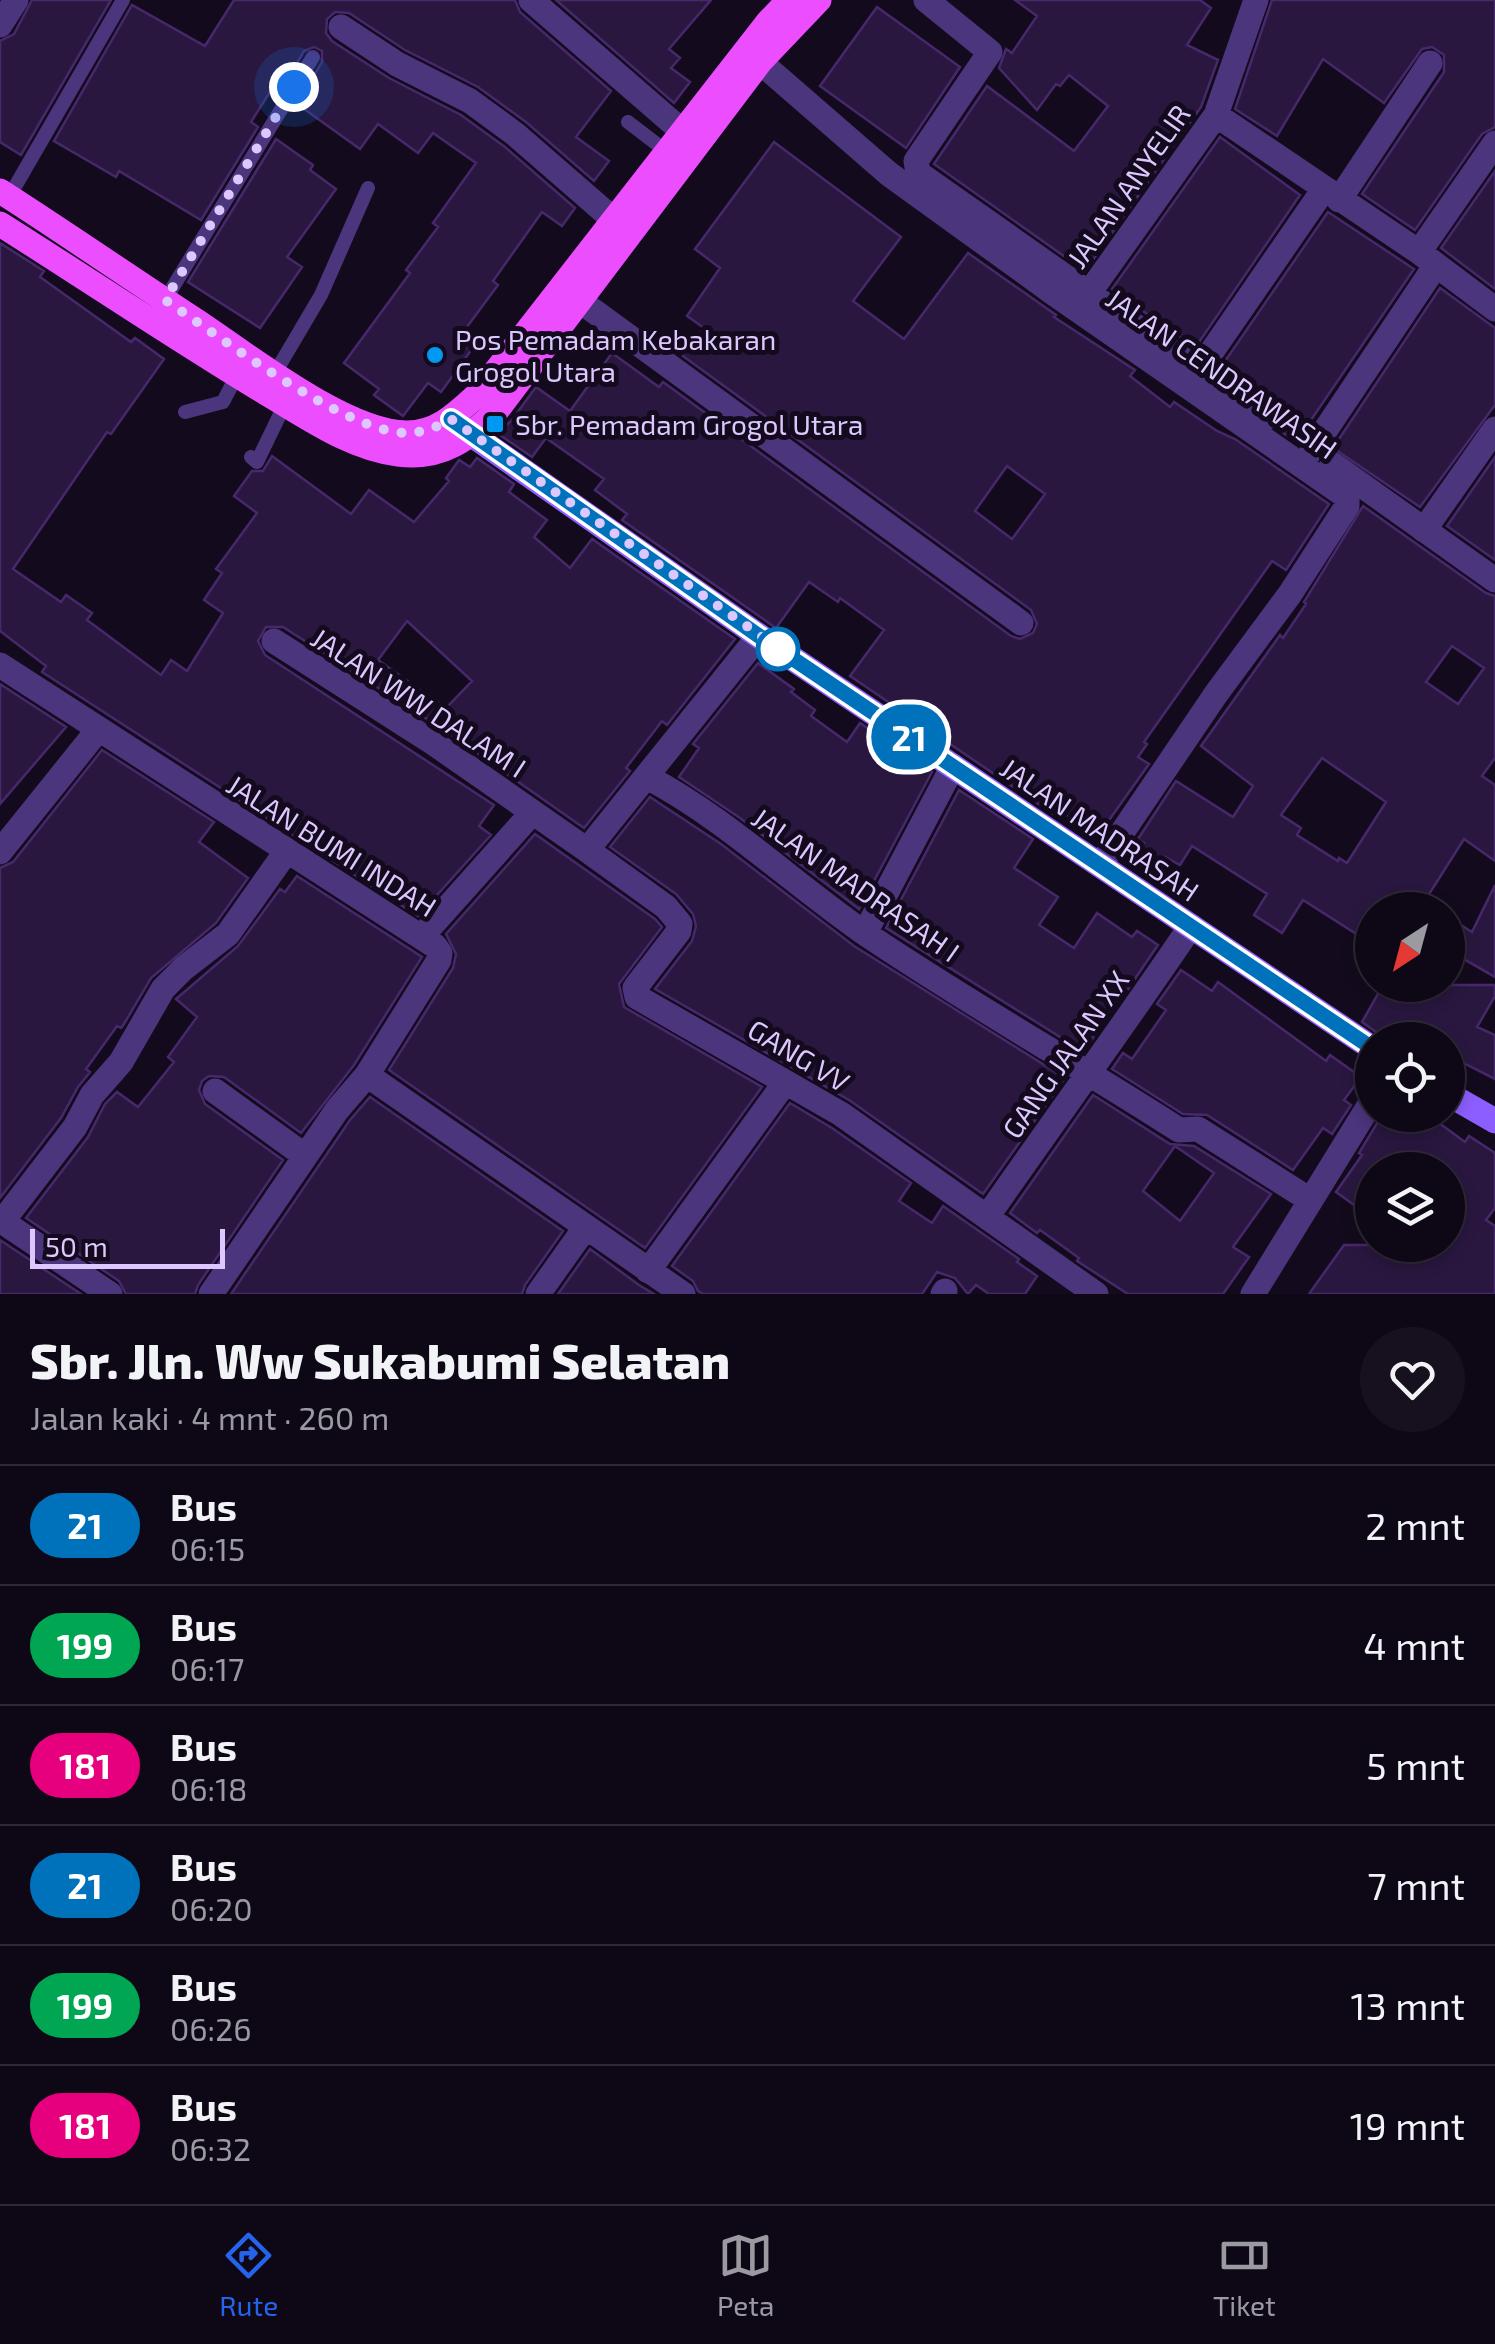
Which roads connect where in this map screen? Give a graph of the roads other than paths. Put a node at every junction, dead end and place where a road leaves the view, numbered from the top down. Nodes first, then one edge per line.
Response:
1 (16, 0) edge
2 (123, 0) edge
3 (531, 0) edge
4 (789, 0) edge
5 (818, 0) edge
6 (926, 0) edge
7 (1256, 0) edge
8 (0, 25) edge
9 (342, 26) dead end
10 (775, 29) junction
11 (313, 56) dead end
12 (760, 62) junction
13 (1430, 63) dead end
14 (1216, 115) junction
15 (628, 122) dead end
16 (1495, 143) edge
17 (682, 148) junction
18 (368, 188) dead end
19 (1331, 194) junction
20 (5, 213) edge
21 (614, 220) junction
22 (1428, 259) junction
23 (1090, 294) junction
24 (165, 300) junction
25 (580, 301) junction
26 (1495, 309) edge
27 (1199, 370) junction
28 (275, 374) junction
29 (237, 376) junction
30 (285, 404) junction
31 (194, 418) dead end
32 (451, 419) junction
33 (1495, 430) edge
34 (471, 436) junction
35 (1312, 450) junction
36 (250, 457) dead end
37 (1424, 530) junction
38 (1495, 580) edge
39 (1021, 624) dead end
40 (759, 636) junction
41 (274, 641) dead end
42 (0, 665) edge
43 (98, 730) junction
44 (953, 766) junction
45 (647, 777) junction
46 (532, 813) junction
47 (588, 850) junction
48 (0, 852) edge
49 (286, 852) junction
50 (1100, 865) junction
51 (1192, 926) junction
52 (864, 933) junction
53 (423, 936) junction
54 (1355, 1036) edge
55 (1091, 1074) junction
56 (367, 1075) junction
57 (784, 1084) junction
58 (215, 1091) dead end
59 (1465, 1104) edge
60 (1495, 1121) edge
61 (1355, 1128) edge
62 (306, 1156) junction
63 (1310, 1200) junction
64 (987, 1216) junction
65 (1, 1221) edge
66 (585, 1228) junction
67 (648, 1271) junction
68 (110, 1294) edge
69 (210, 1294) edge
70 (538, 1294) edge
71 (683, 1294) edge
72 (1096, 1294) edge
73 (1253, 1294) edge

1 - 8 street
2 - 20 lane
3 - 17 street
4 - 10 main road
5 - 10 main road
6 - 23 street
7 - 14 street, JALAN ANYELIR
9 - 21 street
10 - 12 main road
10 - 17 main road
11 - 24 lane
12 - 17 main road
12 - 50 street, JALAN CENDRAWASIH
13 - 19 street
14 - 19 street
14 - 23 street, JALAN ANYELIR
15 - 17 lane
16 - 22 street
17 - 21 main road
17 - 25 main road
18 - 28 lane
19 - 22 street
19 - 27 street
20 - 24 main road
20 - 29 main road
21 - 32 main road
22 - 26 street
22 - 35 street
23 - 27 street
24 - 28 main road
25 - 34 main road
25 - 39 street
27 - 35 street
28 - 32 main road
29 - 30 main road
29 - 31 lane
30 - 34 main road
30 - 36 lane
32 - 34 street, JALAN MADRASAH
33 - 37 street
34 - 40 street, JALAN MADRASAH
35 - 37 street
37 - 38 street
40 - 44 street, JALAN MADRASAH
40 - 45 street
41 - 46 street, JALAN WW DALAM I
42 - 43 street, JALAN BUMI INDAH
43 - 48 street
43 - 49 street, JALAN BUMI INDAH
44 - 50 street, JALAN MADRASAH
44 - 52 street
45 - 47 street
45 - 52 street, JALAN MADRASAH I
46 - 47 street
46 - 53 street
47 - 57 street, GANG VV
49 - 53 street, JALAN BUMI INDAH
49 - 65 street
50 - 51 street, JALAN MADRASAH
51 - 54 street, JALAN MADRASAH
51 - 55 street, GANG JALAN XX
52 - 55 street, JALAN MADRASAH I
53 - 56 street, JALAN BUMI INDAH
55 - 63 street, JALAN MADRASAH I
55 - 64 street, GANG JALAN XX
56 - 62 street
56 - 66 street
57 - 64 street, GANG VV
57 - 67 street
58 - 62 street
59 - 60 street
61 - 63 street
62 - 69 street
63 - 73 street
64 - 72 street, GANG VV
65 - 68 street
66 - 67 street
66 - 70 street
67 - 71 street

